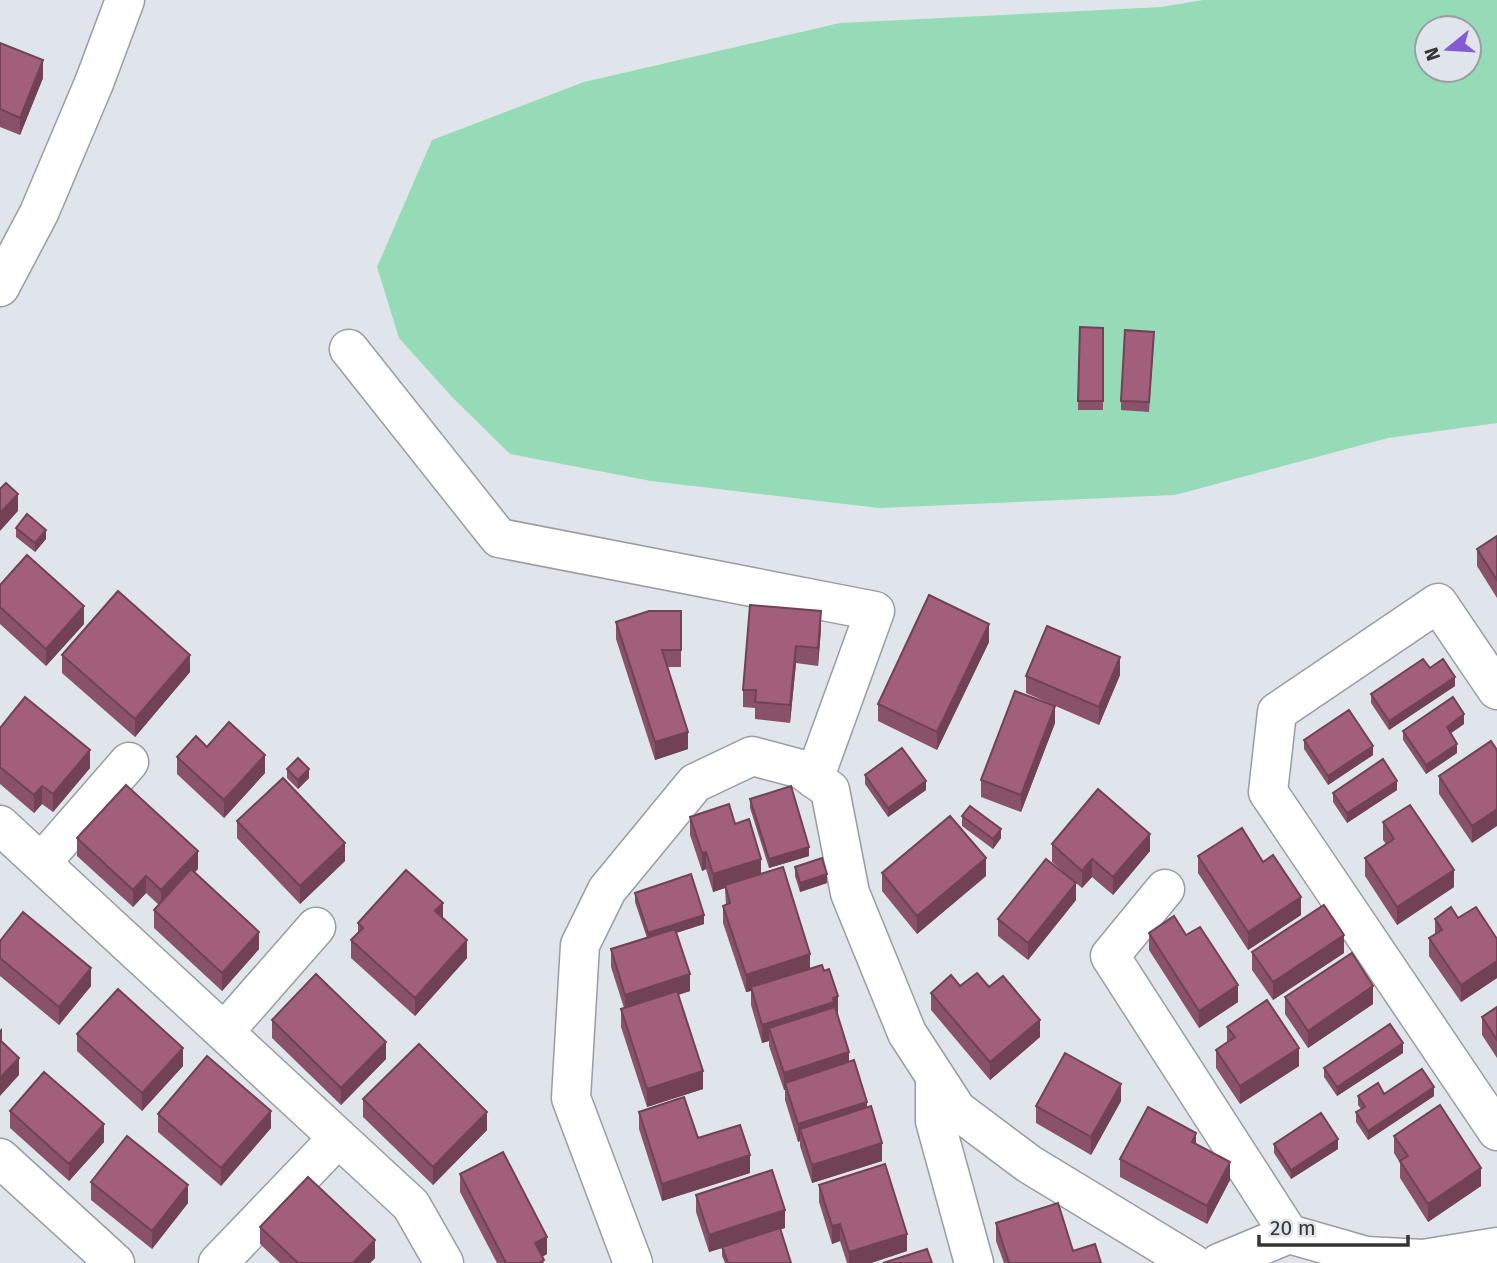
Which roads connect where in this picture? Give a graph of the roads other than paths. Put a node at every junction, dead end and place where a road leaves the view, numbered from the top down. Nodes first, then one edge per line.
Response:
1 (125, 0) edge
2 (0, 287) edge
3 (349, 349) dead end
4 (1497, 690) edge
5 (129, 762) dead end
6 (814, 779) junction
7 (0, 825) edge
8 (41, 863) junction
9 (1165, 889) dead end
10 (316, 927) dead end
11 (224, 1032) junction
12 (935, 1076) junction
13 (1497, 1131) edge
14 (338, 1138) junction
15 (0, 1158) edge
16 (1289, 1234) junction
17 (1497, 1247) edge
18 (115, 1263) edge
19 (218, 1263) edge
20 (444, 1263) edge
21 (633, 1263) edge
22 (974, 1263) edge
23 (1192, 1263) edge
24 (1219, 1263) edge

1 - 2 street
3 - 6 street
4 - 13 street
5 - 8 street
6 - 12 street
6 - 21 street
7 - 8 street
8 - 11 street
9 - 16 street
10 - 11 street
11 - 14 street
12 - 22 street
12 - 23 street
14 - 19 street
14 - 20 street
15 - 18 street
16 - 17 street
16 - 24 street

